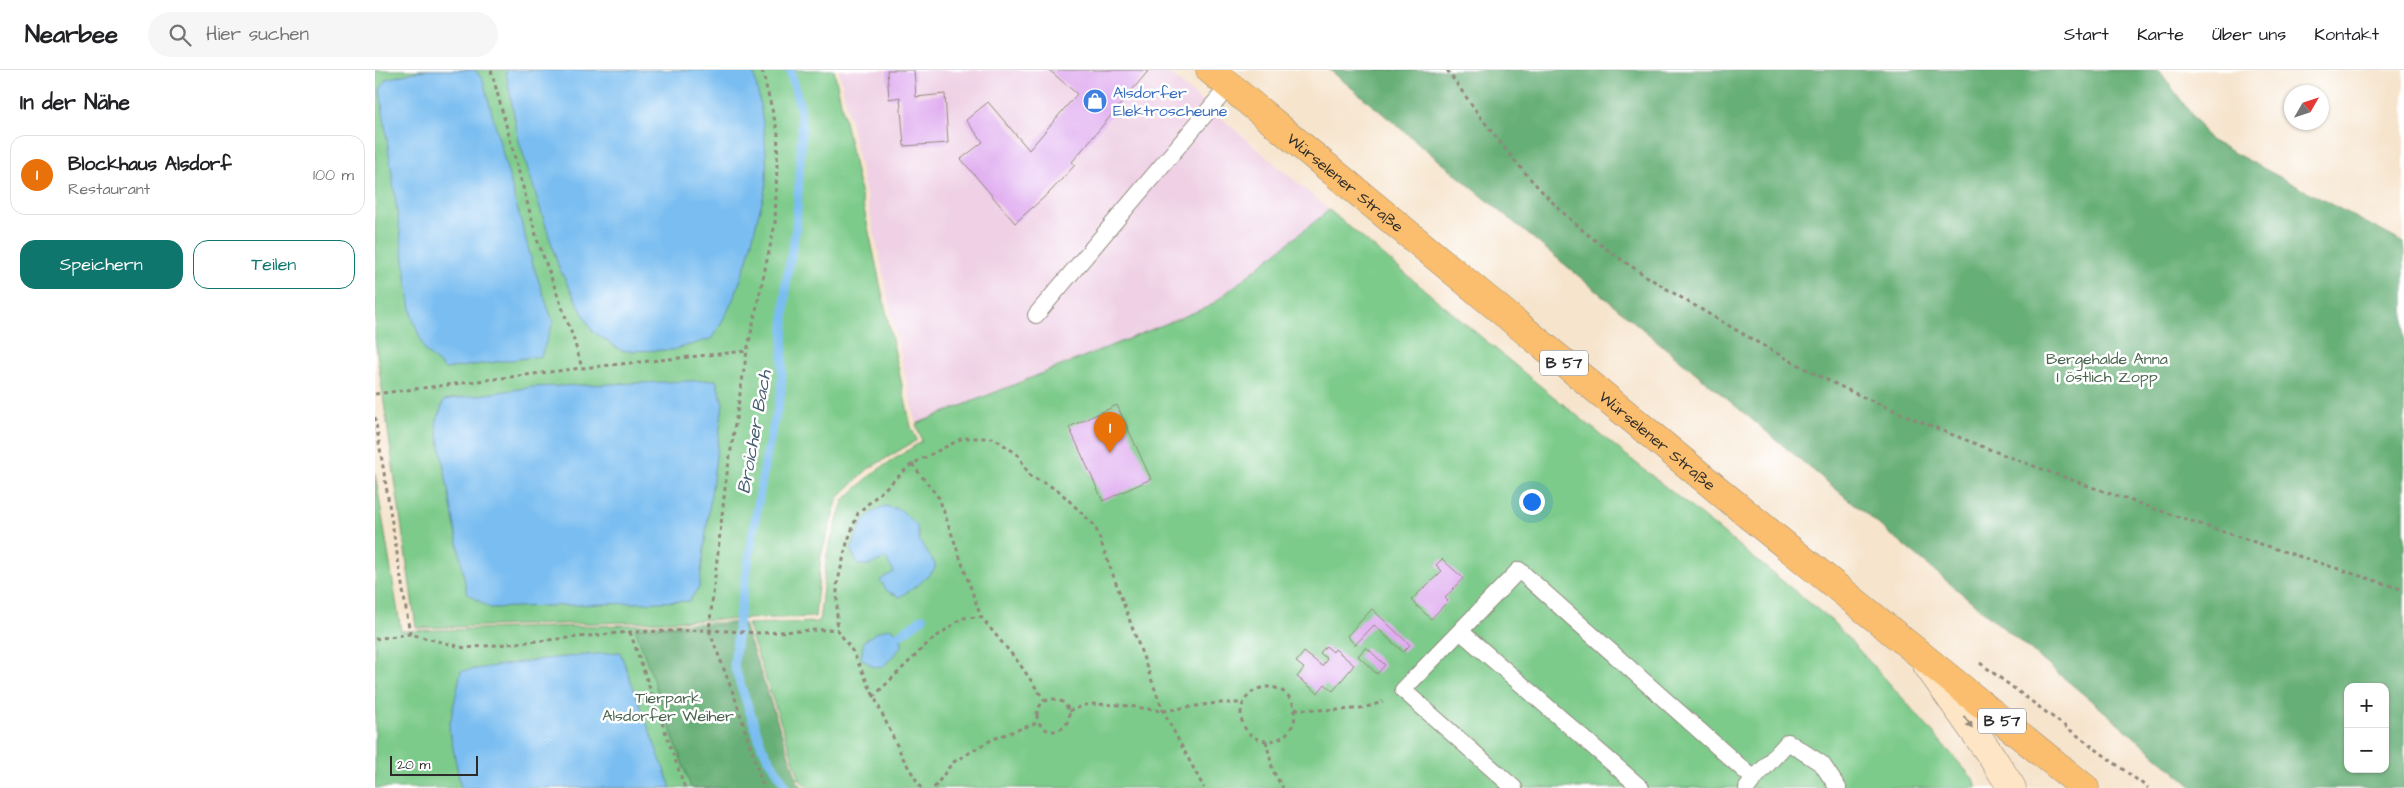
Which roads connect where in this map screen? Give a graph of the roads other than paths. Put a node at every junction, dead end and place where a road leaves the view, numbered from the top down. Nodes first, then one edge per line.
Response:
1 (1219, 78) edge
2 (1036, 315) dead end
3 (1460, 631) junction
4 (1919, 654) junction
5 (1751, 784) edge
6 (1514, 788) edge
7 (1641, 788) edge
8 (1838, 788) edge
9 (2012, 788) edge
10 (2085, 788) edge

1 - 2 lane
1 - 4 main road, Würselener Straße / B 57
3 - 5 lane
3 - 6 lane
3 - 7 lane
4 -> 9 street
4 - 10 main road, Würselener Straße / B 57
5 - 8 lane

